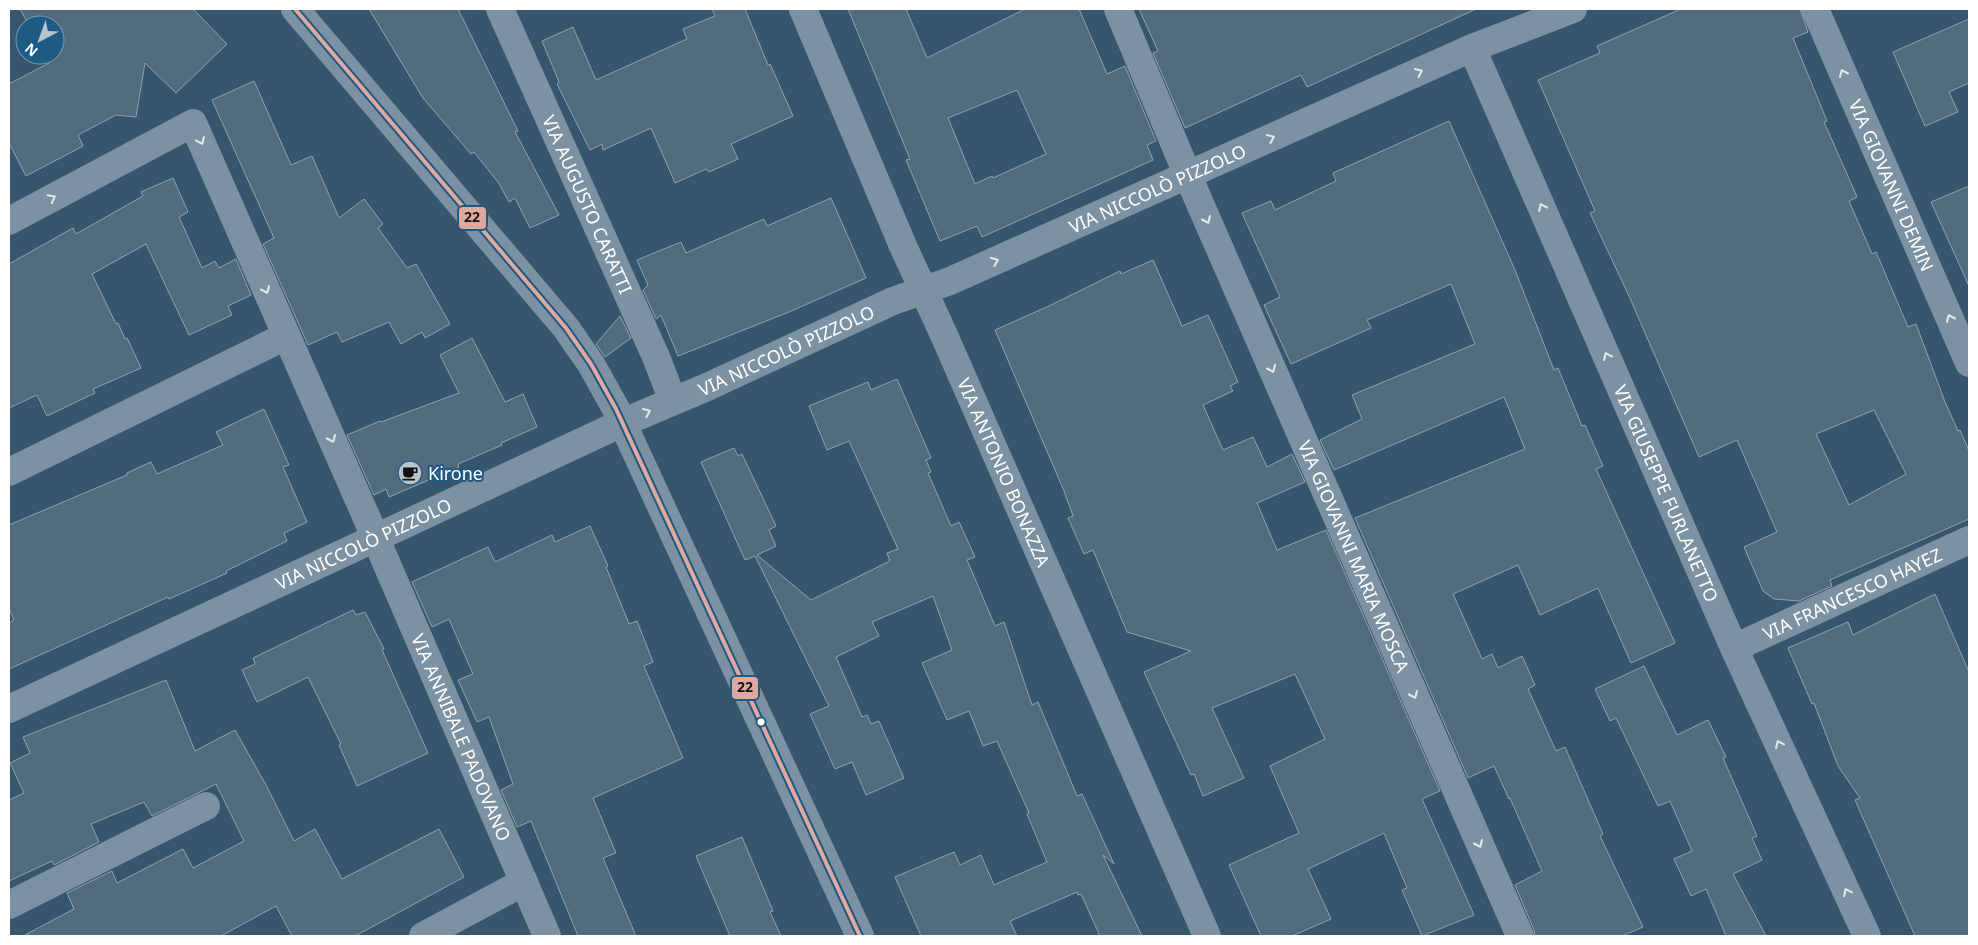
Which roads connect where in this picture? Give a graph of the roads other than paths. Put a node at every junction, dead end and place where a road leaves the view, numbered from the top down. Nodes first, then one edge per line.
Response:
1 (295, 9) edge
2 (500, 9) edge
3 (803, 9) edge
4 (1118, 9) edge
5 (1573, 9) edge
6 (1815, 9) edge
7 (1472, 48) junction
8 (1188, 176) junction
9 (9, 221) edge
10 (924, 290) junction
11 (286, 336) junction
12 (1969, 363) edge
13 (673, 402) junction
14 (622, 423) junction
15 (9, 472) edge
16 (376, 539) junction
17 (1969, 540) edge
18 (1734, 648) junction
19 (9, 709) edge
20 (206, 806) dead end
21 (524, 882) junction
22 (9, 904) edge
23 (423, 936) edge
24 (547, 936) edge
25 (860, 936) edge
26 (1207, 936) edge
27 (1520, 936) edge
28 (1867, 936) edge

1 - 14 street
2 - 13 street, VIA AUGUSTO CARATTI
3 - 10 street, VIA ANTONIO BONAZZA
4 - 8 street, VIA GIOVANNI MARIA MOSCA
5 - 7 street, VIA NICCOLÒ PIZZOLO
12 -> 6 street, VIA GIOVANNI DEMIN
8 -> 7 street, VIA NICCOLÒ PIZZOLO
18 -> 7 street, VIA GIUSEPPE FURLANETTO
10 -> 8 street, VIA NICCOLÒ PIZZOLO
8 -> 27 street, VIA GIOVANNI MARIA MOSCA
9 -> 11 street, VIA ANNIBALE PADOVANO
10 - 13 street, VIA NICCOLÒ PIZZOLO
10 - 26 street, VIA ANTONIO BONAZZA
11 - 15 street
11 -> 16 street, VIA ANNIBALE PADOVANO
14 -> 13 street, VIA NICCOLÒ PIZZOLO
14 - 16 street, VIA NICCOLÒ PIZZOLO
14 - 25 street
16 - 19 street, VIA NICCOLÒ PIZZOLO
16 - 21 street, VIA ANNIBALE PADOVANO
17 - 18 street, VIA FRANCESCO HAYEZ
28 -> 18 street, VIA GIUSEPPE FURLANETTO
20 - 22 street
21 - 23 street
21 - 24 street, VIA ANNIBALE PADOVANO

